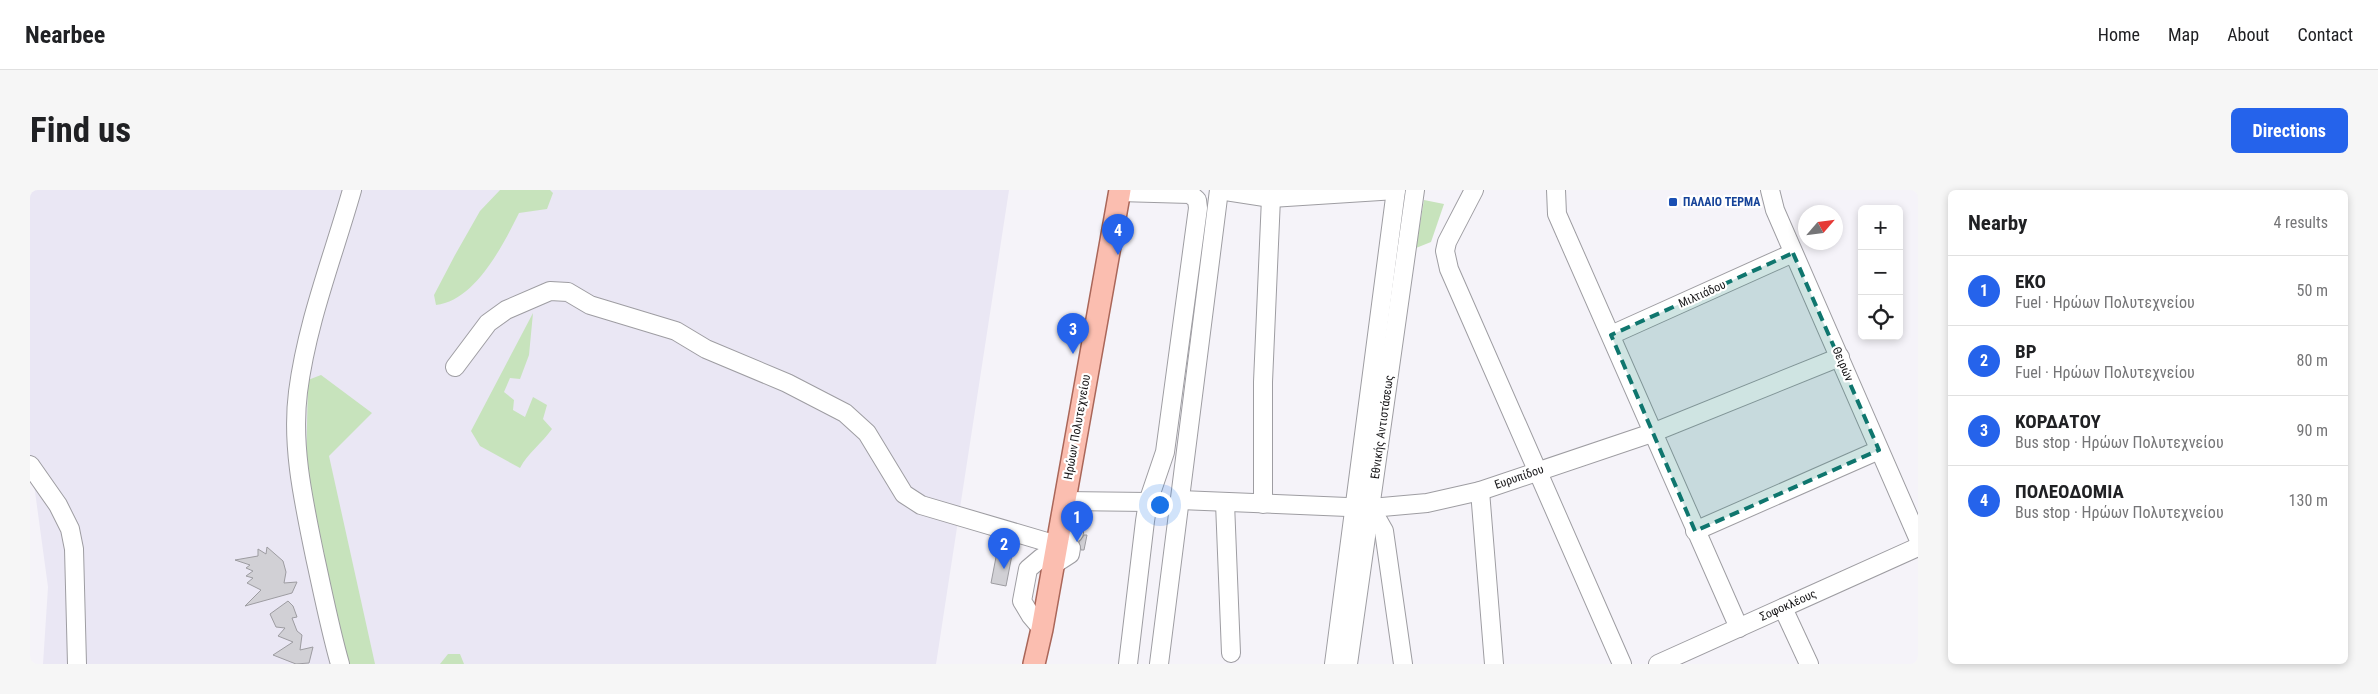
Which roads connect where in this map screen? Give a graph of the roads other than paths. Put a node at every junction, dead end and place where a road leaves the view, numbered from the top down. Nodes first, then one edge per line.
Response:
1 (352, 190) edge
2 (1219, 190) edge
3 (1396, 190) edge
4 (1415, 190) edge
5 (1474, 190) edge
6 (1556, 190) edge
7 (1770, 190) edge
8 (1120, 191) edge
9 (1271, 198) junction
10 (1794, 253) junction
11 (1611, 335) junction
12 (1840, 357) junction
13 (456, 366) dead end
14 (1652, 433) junction
15 (1879, 450) junction
16 (30, 465) edge
17 (1539, 470) junction
18 (1480, 491) junction
19 (1180, 500) junction
20 (1148, 502) junction
21 (1225, 503) junction
22 (1263, 504) junction
23 (1363, 507) junction
24 (1062, 508) junction
25 (1695, 532) junction
26 (1918, 538) edge
27 (1918, 546) edge
28 (1062, 548) junction
29 (1783, 608) junction
30 (1739, 628) junction
31 (1232, 653) dead end
32 (77, 664) edge
33 (340, 664) edge
34 (1034, 664) edge
35 (1128, 664) edge
36 (1159, 664) edge
37 (1334, 664) edge
38 (1348, 664) edge
39 (1403, 664) edge
40 (1494, 664) edge
41 (1622, 664) edge
42 (1658, 664) edge
43 (1809, 664) edge

1 - 33 street
2 - 9 street
2 - 19 street
3 - 9 street
3 - 23 street, Εθνικής Αντιστάσεως
4 - 23 street, Εθνικής Αντιστάσεως
5 - 17 street
6 - 11 street
7 - 10 street, Θειρών
8 - 20 street
8 - 24 main road, Ηρώων Πολυτεχνείου
9 - 22 street
10 - 11 street, Μιλτιάδου
10 - 12 street, Θειρών
11 - 14 street
12 - 14 street, Ευρυπίδου
12 - 15 street, Θειρών
13 - 28 street
14 - 17 street, Ευρυπίδου
14 - 25 street
15 - 25 street
15 - 26 street, Θειρών
16 - 32 street
17 - 18 street, Ευρυπίδου
17 - 41 street
18 - 23 street, Ευρυπίδου
18 - 40 street
19 - 21 street, Ευρυπίδου
19 - 36 street
20 - 24 street
20 - 35 street
21 - 22 street, Ευρυπίδου
21 - 31 street
22 - 23 street, Ευρυπίδου
23 - 37 street, Εθνικής Αντιστάσεως
23 - 38 street, Εθνικής Αντιστάσεως
23 - 39 street
24 - 28 main road, Ηρώων Πολυτεχνείου
25 - 30 street
27 - 29 street, Σοφοκλέους
28 - 34 main road, Ηρώων Πολυτεχνείου
29 - 30 street, Σοφοκλέους
29 - 43 street
30 - 42 street, Σοφοκλέους

